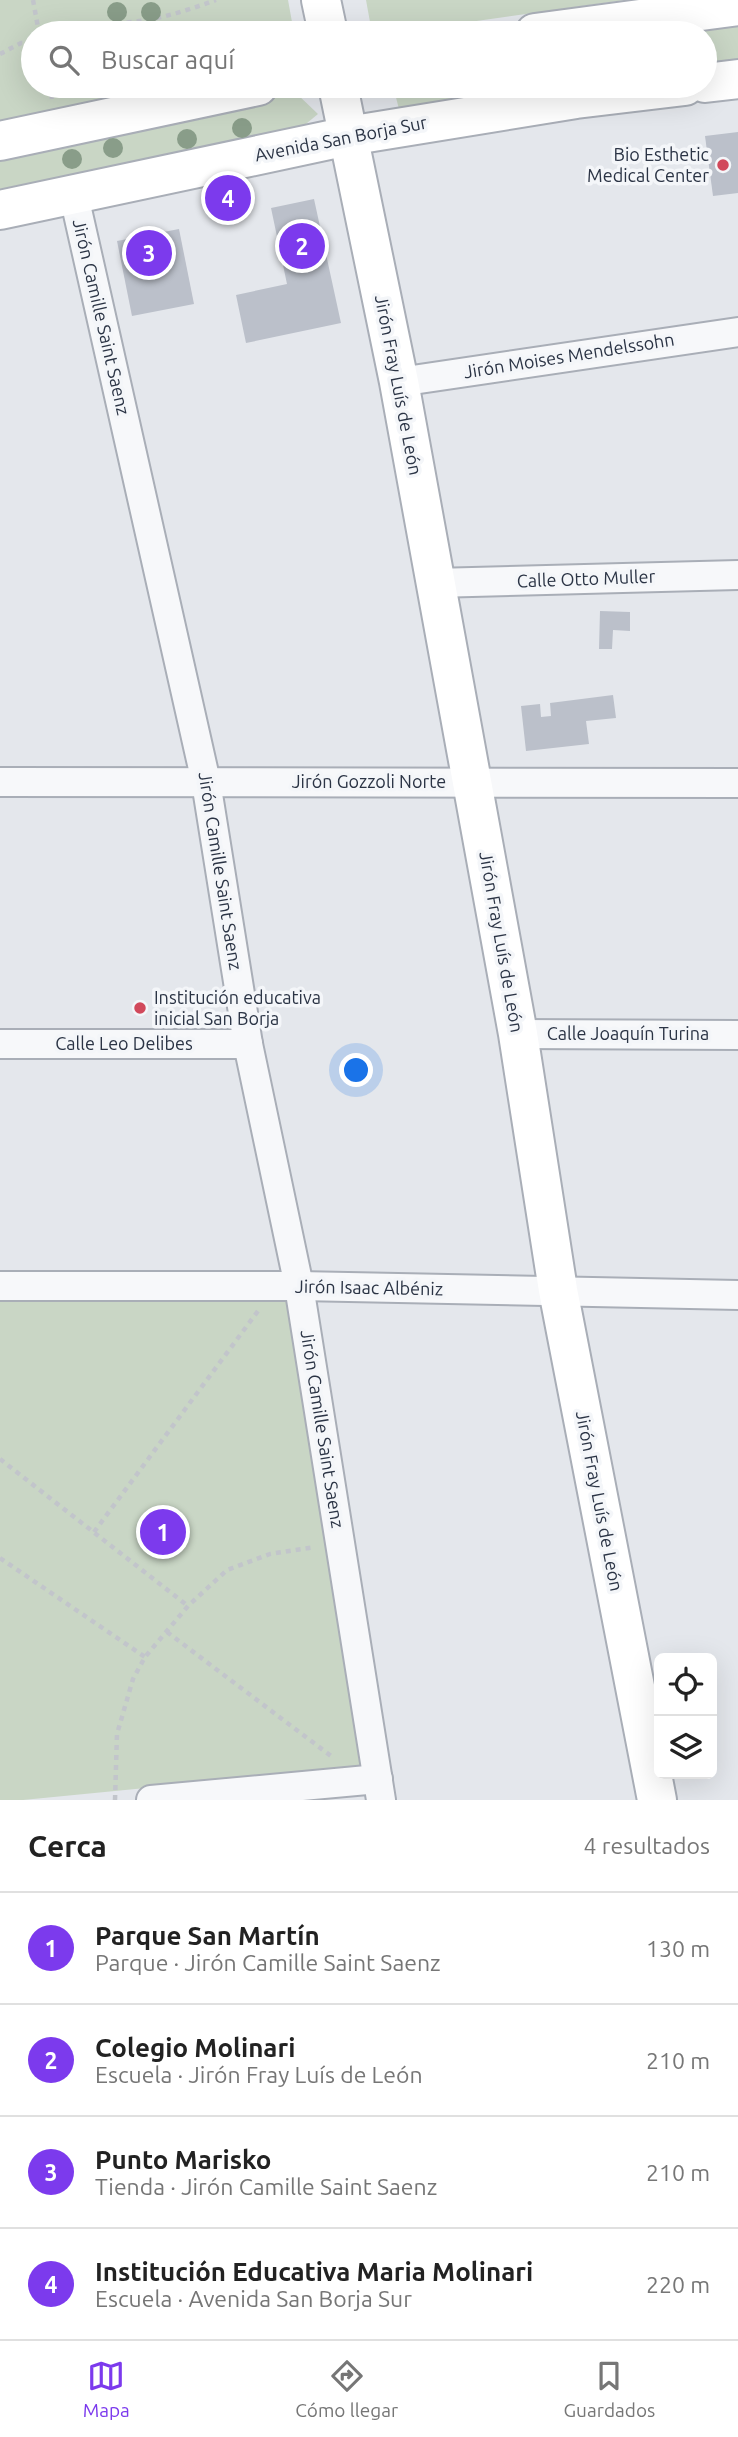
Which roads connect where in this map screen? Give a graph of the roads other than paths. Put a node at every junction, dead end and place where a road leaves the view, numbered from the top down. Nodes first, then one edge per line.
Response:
1 (321, 0) edge
2 (738, 6) edge
3 (325, 21) edge
4 (625, 21) edge
5 (738, 79) edge
6 (717, 82) edge
7 (202, 98) edge
8 (340, 98) edge
9 (584, 98) edge
10 (348, 136) junction
11 (0, 141) edge
12 (74, 196) junction
13 (0, 210) edge
14 (738, 332) edge
15 (399, 382) junction
16 (738, 575) edge
17 (434, 583) junction
18 (0, 782) edge
19 (206, 782) junction
20 (471, 782) junction
21 (738, 783) edge
22 (518, 1034) junction
23 (738, 1035) edge
24 (0, 1044) edge
25 (248, 1044) junction
26 (0, 1286) edge
27 (288, 1286) junction
28 (558, 1290) junction
29 (738, 1295) edge
30 (374, 1787) edge
31 (151, 1800) edge
32 (657, 1800) edge

1 - 3 street
2 - 4 street
5 - 6 street
7 - 11 street
8 - 10 street, Jirón Fray Luís de León
9 - 10 street, Avenida San Borja Sur
10 - 12 street, Avenida San Borja Sur
10 - 15 street, Jirón Fray Luís de León
12 - 13 street, Avenida San Borja Sur
12 - 19 street, Jirón Camille Saint Saenz
14 - 15 street, Jirón Moises Mendelssohn
15 - 17 street, Jirón Fray Luís de León
16 - 17 street, Calle Otto Muller
17 - 20 street, Jirón Fray Luís de León
18 - 19 street, Jirón Gozzoli Norte
19 - 20 street, Jirón Gozzoli Norte
19 - 25 street, Jirón Camille Saint Saenz
20 - 21 street, Jirón Gozzoli Norte
20 - 22 street, Jirón Fray Luís de León
22 - 23 street, Calle Joaquín Turina
22 - 28 street, Jirón Fray Luís de León
24 - 25 street, Calle Leo Delibes
25 - 27 street, Jirón Camille Saint Saenz
26 - 27 street, Jirón Isaac Albéniz
27 - 28 street, Jirón Isaac Albéniz
27 - 30 street, Jirón Camille Saint Saenz
28 - 29 street, Jirón Isaac Albéniz
28 - 32 street, Jirón Fray Luís de León
30 - 31 street

